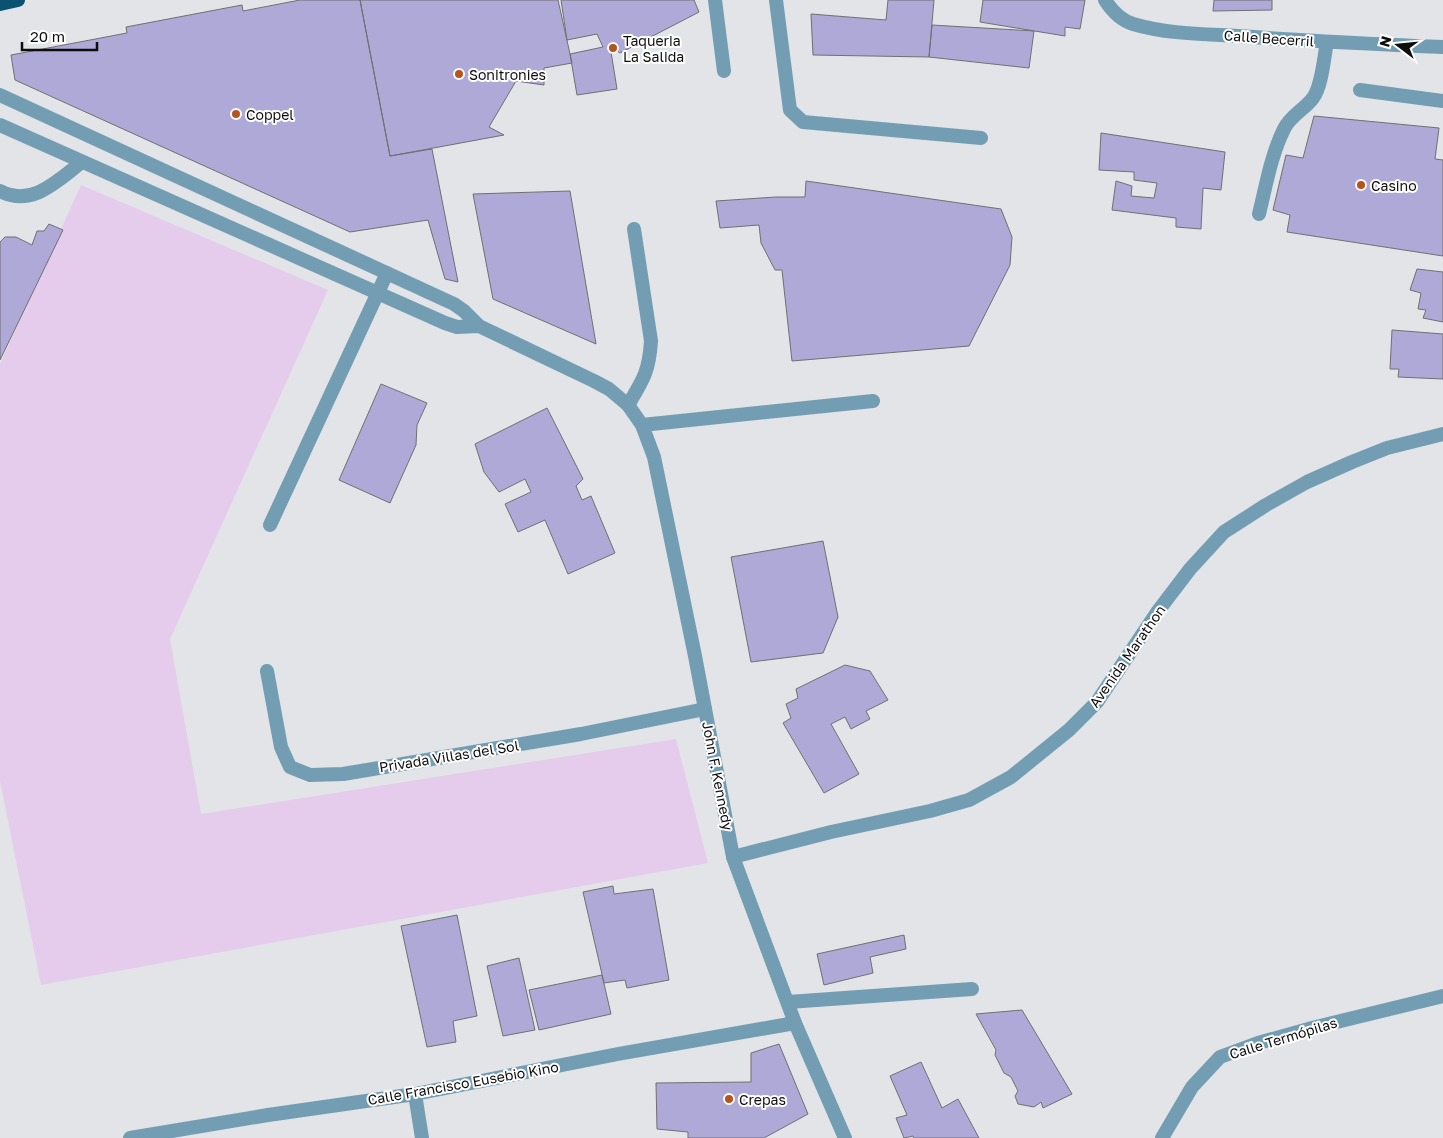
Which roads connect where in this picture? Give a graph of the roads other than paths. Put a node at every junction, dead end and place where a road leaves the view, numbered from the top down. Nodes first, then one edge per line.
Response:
1 (18, 0) edge
2 (715, 0) edge
3 (776, 0) edge
4 (1105, 0) edge
5 (0, 4) edge
6 (1327, 42) junction
7 (1443, 47) edge
8 (724, 72) dead end
9 (1360, 90) dead end
10 (0, 95) edge
11 (1443, 101) edge
12 (0, 125) edge
13 (980, 138) dead end
14 (82, 162) junction
15 (0, 191) edge
16 (1259, 214) dead end
17 (634, 229) dead end
18 (387, 273) junction
19 (377, 293) junction
20 (479, 326) junction
21 (873, 401) dead end
22 (628, 405) junction
23 (642, 425) junction
24 (1443, 434) edge
25 (270, 525) dead end
26 (267, 672) dead end
27 (705, 709) junction
28 (734, 856) junction
29 (972, 989) dead end
30 (1443, 996) edge
31 (788, 1002) junction
32 (796, 1023) junction
33 (414, 1094) junction
34 (130, 1138) edge
35 (422, 1138) edge
36 (845, 1138) edge
37 (1162, 1138) edge

1 - 5 highway
2 - 8 street
3 - 13 street
4 - 6 street, Calle Becerril
6 - 7 street, Calle Becerril
6 - 16 street
9 - 11 street
10 - 18 street
12 - 14 street
14 - 15 street
14 - 19 street
17 - 22 street
18 - 19 street
18 - 20 street
19 - 20 street
19 - 25 street
20 - 22 street, John F. Kennedy
21 - 23 street
22 - 23 street, John F. Kennedy
23 - 27 street, John F. Kennedy
24 - 28 street, Avenida Marathon
26 - 27 street, Privada Villas del Sol
27 - 28 street, John F. Kennedy
28 - 31 street, John F. Kennedy
29 - 31 street
30 - 37 street, Calle Termópilas
31 - 32 street, John F. Kennedy
32 - 33 street, Calle Francisco Eusebio Kino
32 - 36 street, John F. Kennedy
33 - 34 street, Calle Francisco Eusebio Kino
33 - 35 street

